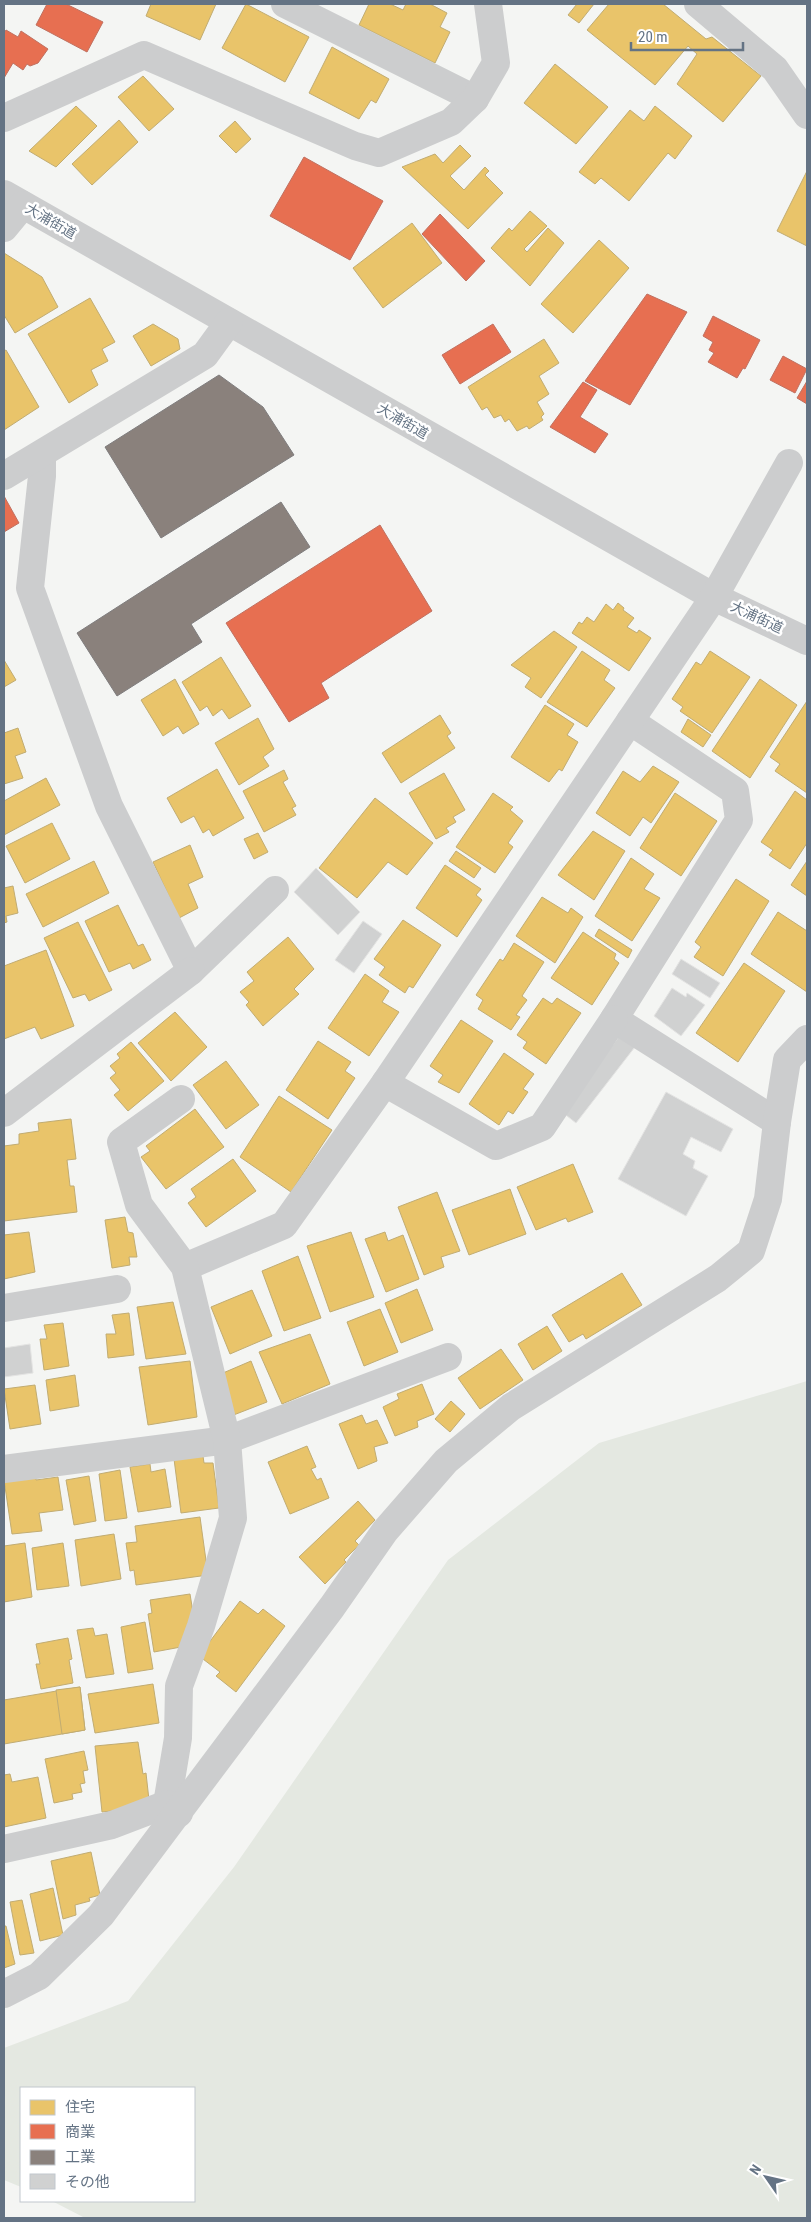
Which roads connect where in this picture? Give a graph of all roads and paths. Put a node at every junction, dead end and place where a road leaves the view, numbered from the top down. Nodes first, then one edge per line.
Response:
1 (285, 4) edge
2 (488, 4) edge
3 (698, 4) edge
4 (475, 99) junction
5 (807, 115) edge
6 (4, 118) edge
7 (13, 199) edge
8 (4, 228) edge
9 (229, 322) junction
10 (42, 454) junction
11 (789, 463) dead end
12 (4, 476) edge
13 (714, 597) junction
14 (807, 641) edge
15 (630, 721) junction
16 (275, 890) dead end
17 (191, 971) junction
18 (614, 1019) junction
19 (807, 1039) edge
20 (385, 1083) junction
21 (181, 1099) dead end
22 (4, 1113) edge
23 (777, 1122) junction
24 (185, 1267) junction
25 (116, 1289) dead end
26 (4, 1308) edge
27 (448, 1357) dead end
28 (227, 1440) junction
29 (4, 1469) edge
30 (173, 1808) junction
31 (4, 1849) edge
32 (4, 1994) edge

1 - 4 street
2 - 4 street
3 - 5 street
4 - 6 street
7 - 8 street
7 - 9 street, 大浦街道
9 - 10 street
9 - 13 street, 大浦街道
10 - 12 street
10 - 17 street
11 - 13 street
13 - 14 street, 大浦街道
13 - 15 street
15 - 18 street
15 - 20 street
16 - 17 street
17 - 22 street
18 - 20 street
18 - 23 street
19 - 23 street
20 - 24 street
21 - 24 street
23 - 30 street
24 - 28 street
25 - 26 street
27 - 28 street
28 - 29 street
28 - 30 street
30 - 31 street
30 - 32 street

